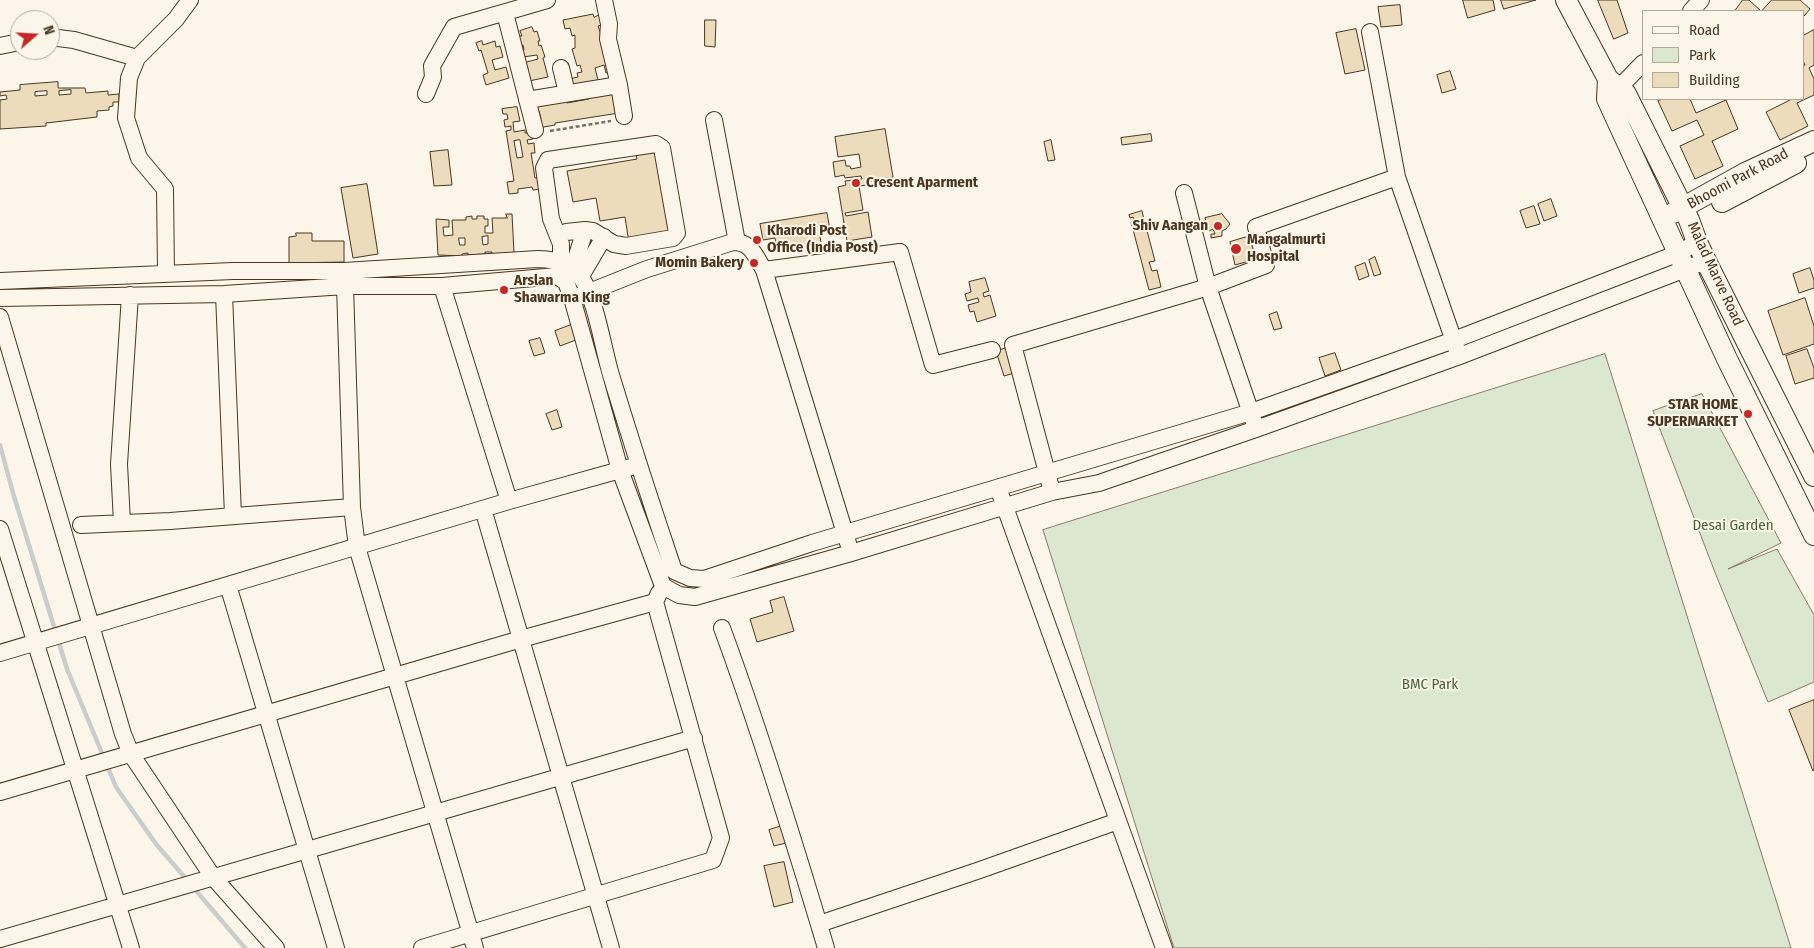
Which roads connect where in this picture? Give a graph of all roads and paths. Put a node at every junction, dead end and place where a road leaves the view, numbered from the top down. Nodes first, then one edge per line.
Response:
1 (190, 0) edge
2 (547, 0) edge
3 (604, 0) edge
4 (1566, 0) edge
5 (1701, 0) edge
6 (530, 3) edge
7 (1692, 10) edge
8 (505, 13) junction
9 (1370, 32) dead end
10 (60, 38) edge
11 (137, 58) junction
12 (1642, 64) edge
13 (561, 68) dead end
14 (619, 84) junction
15 (1612, 89) junction
16 (567, 93) junction
17 (426, 94) dead end
18 (527, 100) junction
19 (624, 116) joint
20 (714, 120) dead end
21 (535, 130) joint
22 (1814, 142) edge
23 (1814, 156) edge
24 (1783, 163) junction
25 (1397, 177) junction
26 (1184, 193) dead end
27 (1686, 214) junction
28 (1666, 226) junction
29 (584, 230) junction
30 (566, 232) dead end
31 (604, 238) junction
32 (736, 242) junction
33 (1697, 242) junction
34 (1682, 261) junction
35 (1706, 261) junction
36 (571, 268) junction
37 (764, 270) junction
38 (291, 271) junction
39 (166, 273) junction
40 (25, 280) junction
41 (0, 281) edge
42 (345, 286) junction
43 (442, 286) junction
44 (1208, 287) junction
45 (290, 290) junction
46 (589, 293) junction
47 (224, 294) junction
48 (130, 295) junction
49 (27, 297) junction
50 (0, 298) edge
51 (572, 298) junction
52 (0, 317) edge
53 (1746, 341) junction
54 (1456, 348) junction
55 (992, 350) dead end
56 (1724, 352) junction
57 (1251, 412) junction
58 (1256, 429) junction
59 (1797, 442) junction
60 (1773, 450) junction
61 (639, 465) junction
62 (1812, 468) edge
63 (620, 470) junction
64 (1047, 473) junction
65 (998, 487) junction
66 (1052, 492) junction
67 (508, 502) junction
68 (352, 507) junction
69 (1004, 507) junction
70 (483, 509) junction
71 (233, 516) junction
72 (122, 523) junction
73 (81, 525) dead end
74 (0, 529) edge
75 (845, 533) junction
76 (1814, 535) edge
77 (812, 543) junction
78 (357, 546) junction
79 (851, 553) junction
80 (818, 562) junction
81 (674, 571) junction
82 (739, 576) junction
83 (228, 585) junction
84 (663, 586) junction
85 (655, 602) junction
86 (83, 628) junction
87 (722, 628) dead end
88 (521, 639) junction
89 (39, 641) junction
90 (0, 653) edge
91 (395, 676) junction
92 (267, 714) junction
93 (694, 738) junction
94 (127, 755) junction
95 (82, 768) junction
96 (561, 776) junction
97 (0, 792) edge
98 (435, 813) junction
99 (1118, 821) junction
100 (307, 850) junction
101 (206, 879) junction
102 (596, 896) junction
103 (117, 905) junction
104 (819, 924) junction
105 (0, 939) edge
106 (473, 941) edge
107 (131, 948) edge
108 (276, 948) edge
109 (336, 948) edge
110 (422, 948) edge
111 (611, 948) edge
112 (826, 948) edge
113 (1164, 948) edge

1 - 11 street
2 - 6 street
3 - 14 street
4 - 15 main road
5 - 7 street
6 - 8 street
8 - 17 street
8 - 18 street
9 - 25 street
10 - 11 street
11 - 39 street
12 - 15 street
13 - 16 street
14 - 16 street
14 - 19 street
15 - 27 main road, Malad Marve Road
15 - 28 main road, Malad Marve Road
16 - 18 street
18 - 21 street
19 - 21 path
20 - 32 street
22 - 24 main road, Bhoomi Park Road
23 - 24 main road
24 - 27 main road, Bhoomi Park Road
25 - 44 street
25 - 54 street
26 - 44 street
27 - 28 main road, Bhoomi Park Road
27 - 33 main road, Malad Marve Road
28 - 34 main road, Malad Marve Road
29 - 30 street
29 - 31 street
29 - 36 street
31 - 36 street
31 - 36 street
32 - 37 street
32 - 46 street
33 - 34 street
33 - 35 main road, Malad Marve Road
34 - 35 street
34 - 54 street
34 - 56 main road, Malad Marve Road
35 - 53 main road, Malad Marve Road
36 - 38 street
36 - 46 street
37 - 55 street
37 - 75 street
38 - 39 street
38 - 45 street
39 - 40 street
40 - 41 street
40 - 49 street
42 - 43 street
42 - 45 street
42 - 68 street
43 - 51 street
43 - 67 street
44 - 57 street
44 - 64 street
45 - 47 street
46 - 51 street
46 - 61 street
47 - 48 street
47 - 71 street
48 - 49 street
48 - 72 street
49 - 50 street
51 - 63 street
52 - 86 street
53 - 56 main road
53 - 59 main road, Malad Marve Road
54 - 57 street
54 - 58 street
56 - 60 main road, Malad Marve Road
57 - 58 street
57 - 64 street
58 - 66 street
59 - 60 main road
59 - 62 main road, Malad Marve Road
60 - 76 main road, Malad Marve Road
61 - 63 street
61 - 81 street
63 - 67 street
63 - 84 street
64 - 65 street
64 - 66 street
65 - 69 street
65 - 75 street
66 - 69 street
67 - 70 street
68 - 71 street
68 - 78 street
69 - 79 street
69 - 99 street
70 - 78 street
70 - 88 street
71 - 72 street
72 - 73 street
74 - 89 street
75 - 77 street
75 - 79 street
77 - 80 street
77 - 82 street
78 - 83 street
78 - 91 street
79 - 80 street
80 - 82 street
81 - 82 street
81 - 84 street
82 - 84 street
83 - 86 street
83 - 92 street
84 - 85 street
85 - 88 street
85 - 93 street
86 - 89 street
86 - 94 street
87 - 104 street
88 - 91 street
88 - 96 street
89 - 90 street
89 - 95 street
91 - 92 street
91 - 98 street
92 - 94 street
92 - 100 street
93 - 96 street
93 - 102 street
94 - 95 street
94 - 101 street
95 - 97 street
95 - 103 street
96 - 98 street
96 - 102 street
98 - 100 street
98 - 106 street
99 - 104 street
99 - 113 street
100 - 101 street
100 - 109 street
101 - 103 street
101 - 108 street
102 - 106 street
102 - 111 street
103 - 105 street
103 - 107 street
104 - 112 street
106 - 110 street

